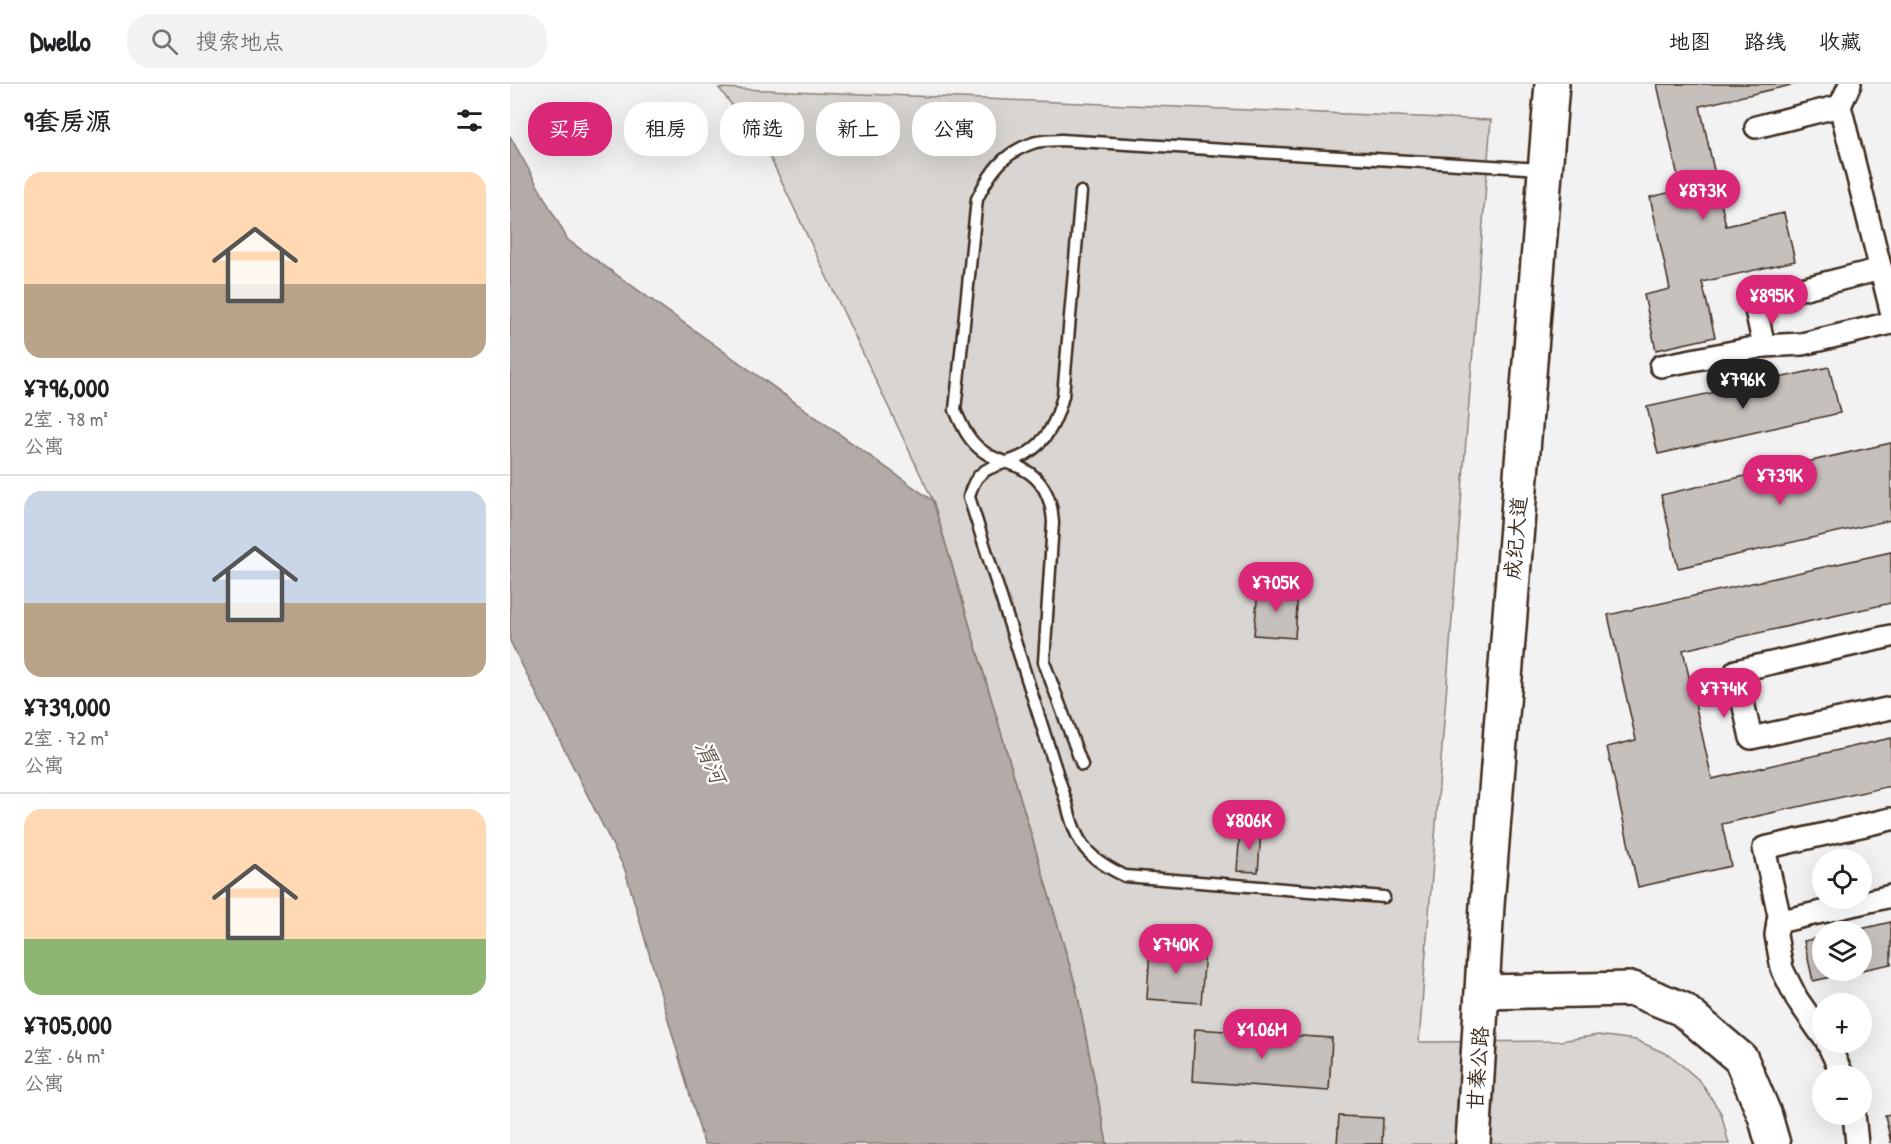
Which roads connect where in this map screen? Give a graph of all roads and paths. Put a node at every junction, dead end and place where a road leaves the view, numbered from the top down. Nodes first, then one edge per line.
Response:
1 (1552, 84) edge
2 (1850, 84) edge
3 (1840, 106) junction
4 (1756, 127) dead end
5 (1545, 169) junction
6 (1081, 192) dead end
7 (1881, 269) junction
8 (1891, 310) edge
9 (1891, 323) edge
10 (1764, 346) junction
11 (1661, 366) dead end
12 (1005, 463) junction
13 (1891, 636) edge
14 (1891, 708) edge
15 (1082, 765) dead end
16 (1891, 819) edge
17 (1891, 896) edge
18 (1384, 897) dead end
19 (1778, 922) junction
20 (1483, 992) junction
21 (1812, 1021) edge
22 (1855, 1125) edge
23 (1473, 1144) edge
24 (1773, 1144) edge
25 (1857, 1144) edge

1 - 5 main road, 成纪大道
2 - 3 street
3 - 4 street
3 - 7 street
5 - 12 lane
5 - 20 main road, 成纪大道
6 - 12 lane
7 - 8 street
7 - 10 street
9 - 10 street
10 - 11 street
12 - 15 lane
12 - 18 lane
13 - 14 street
16 - 19 street
17 - 19 street
19 - 21 street
20 - 23 main road, 甘秦公路
20 - 24 main road
22 - 25 street

